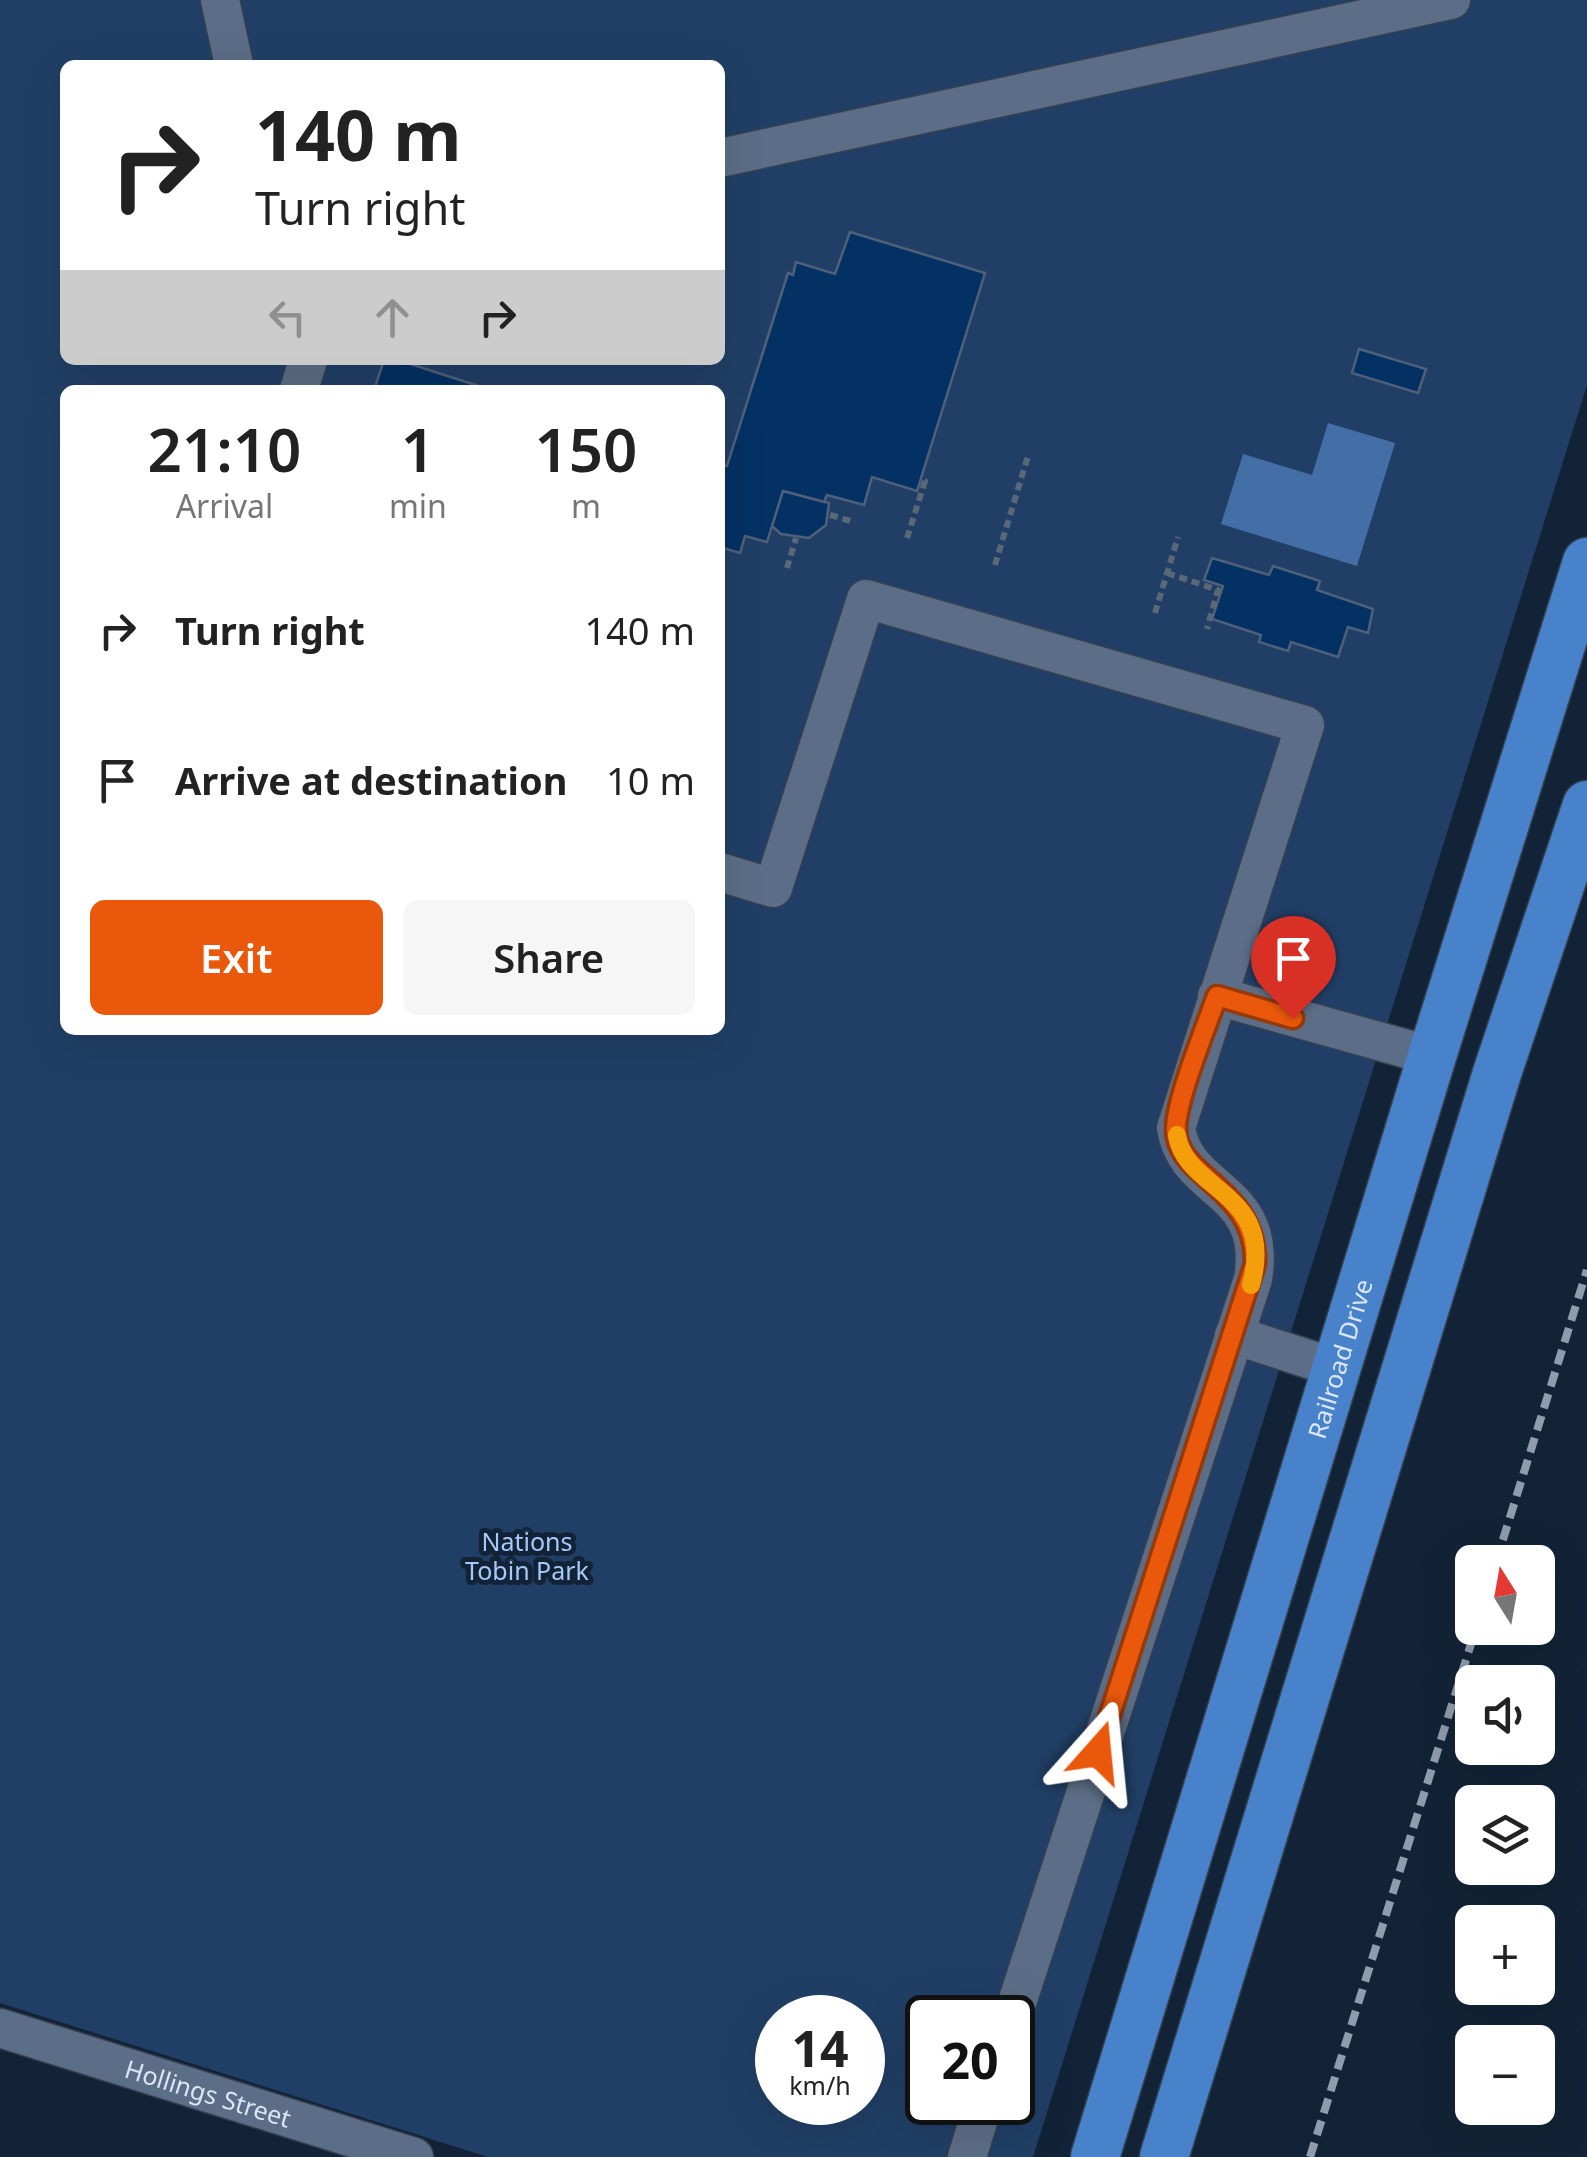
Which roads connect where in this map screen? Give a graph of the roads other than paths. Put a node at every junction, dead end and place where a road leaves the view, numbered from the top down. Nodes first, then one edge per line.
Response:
1 (220, 0) edge
2 (1451, 0) edge
3 (233, 60) edge
4 (725, 157) edge
5 (1587, 562) edge
6 (1587, 805) edge
7 (725, 874) edge
8 (1217, 996) junction
9 (1432, 1056) junction
10 (1497, 1073) junction
11 (1234, 1335) junction
12 (1336, 1368) junction
13 (1019, 1995) edge
14 (0, 2028) edge
15 (977, 2125) edge
16 (414, 2157) edge
17 (967, 2157) edge
18 (1096, 2157) edge
19 (1164, 2157) edge

1 - 3 street
2 - 4 street
5 - 9 main road, Railroad Drive
6 - 10 main road
7 - 8 street
8 - 9 street
8 - 11 street
9 - 10 main road
9 - 12 main road, Railroad Drive
10 - 19 main road
11 - 12 street
11 - 13 street
12 - 18 main road, Railroad Drive
14 - 16 street, Hollings Street
15 - 17 street

